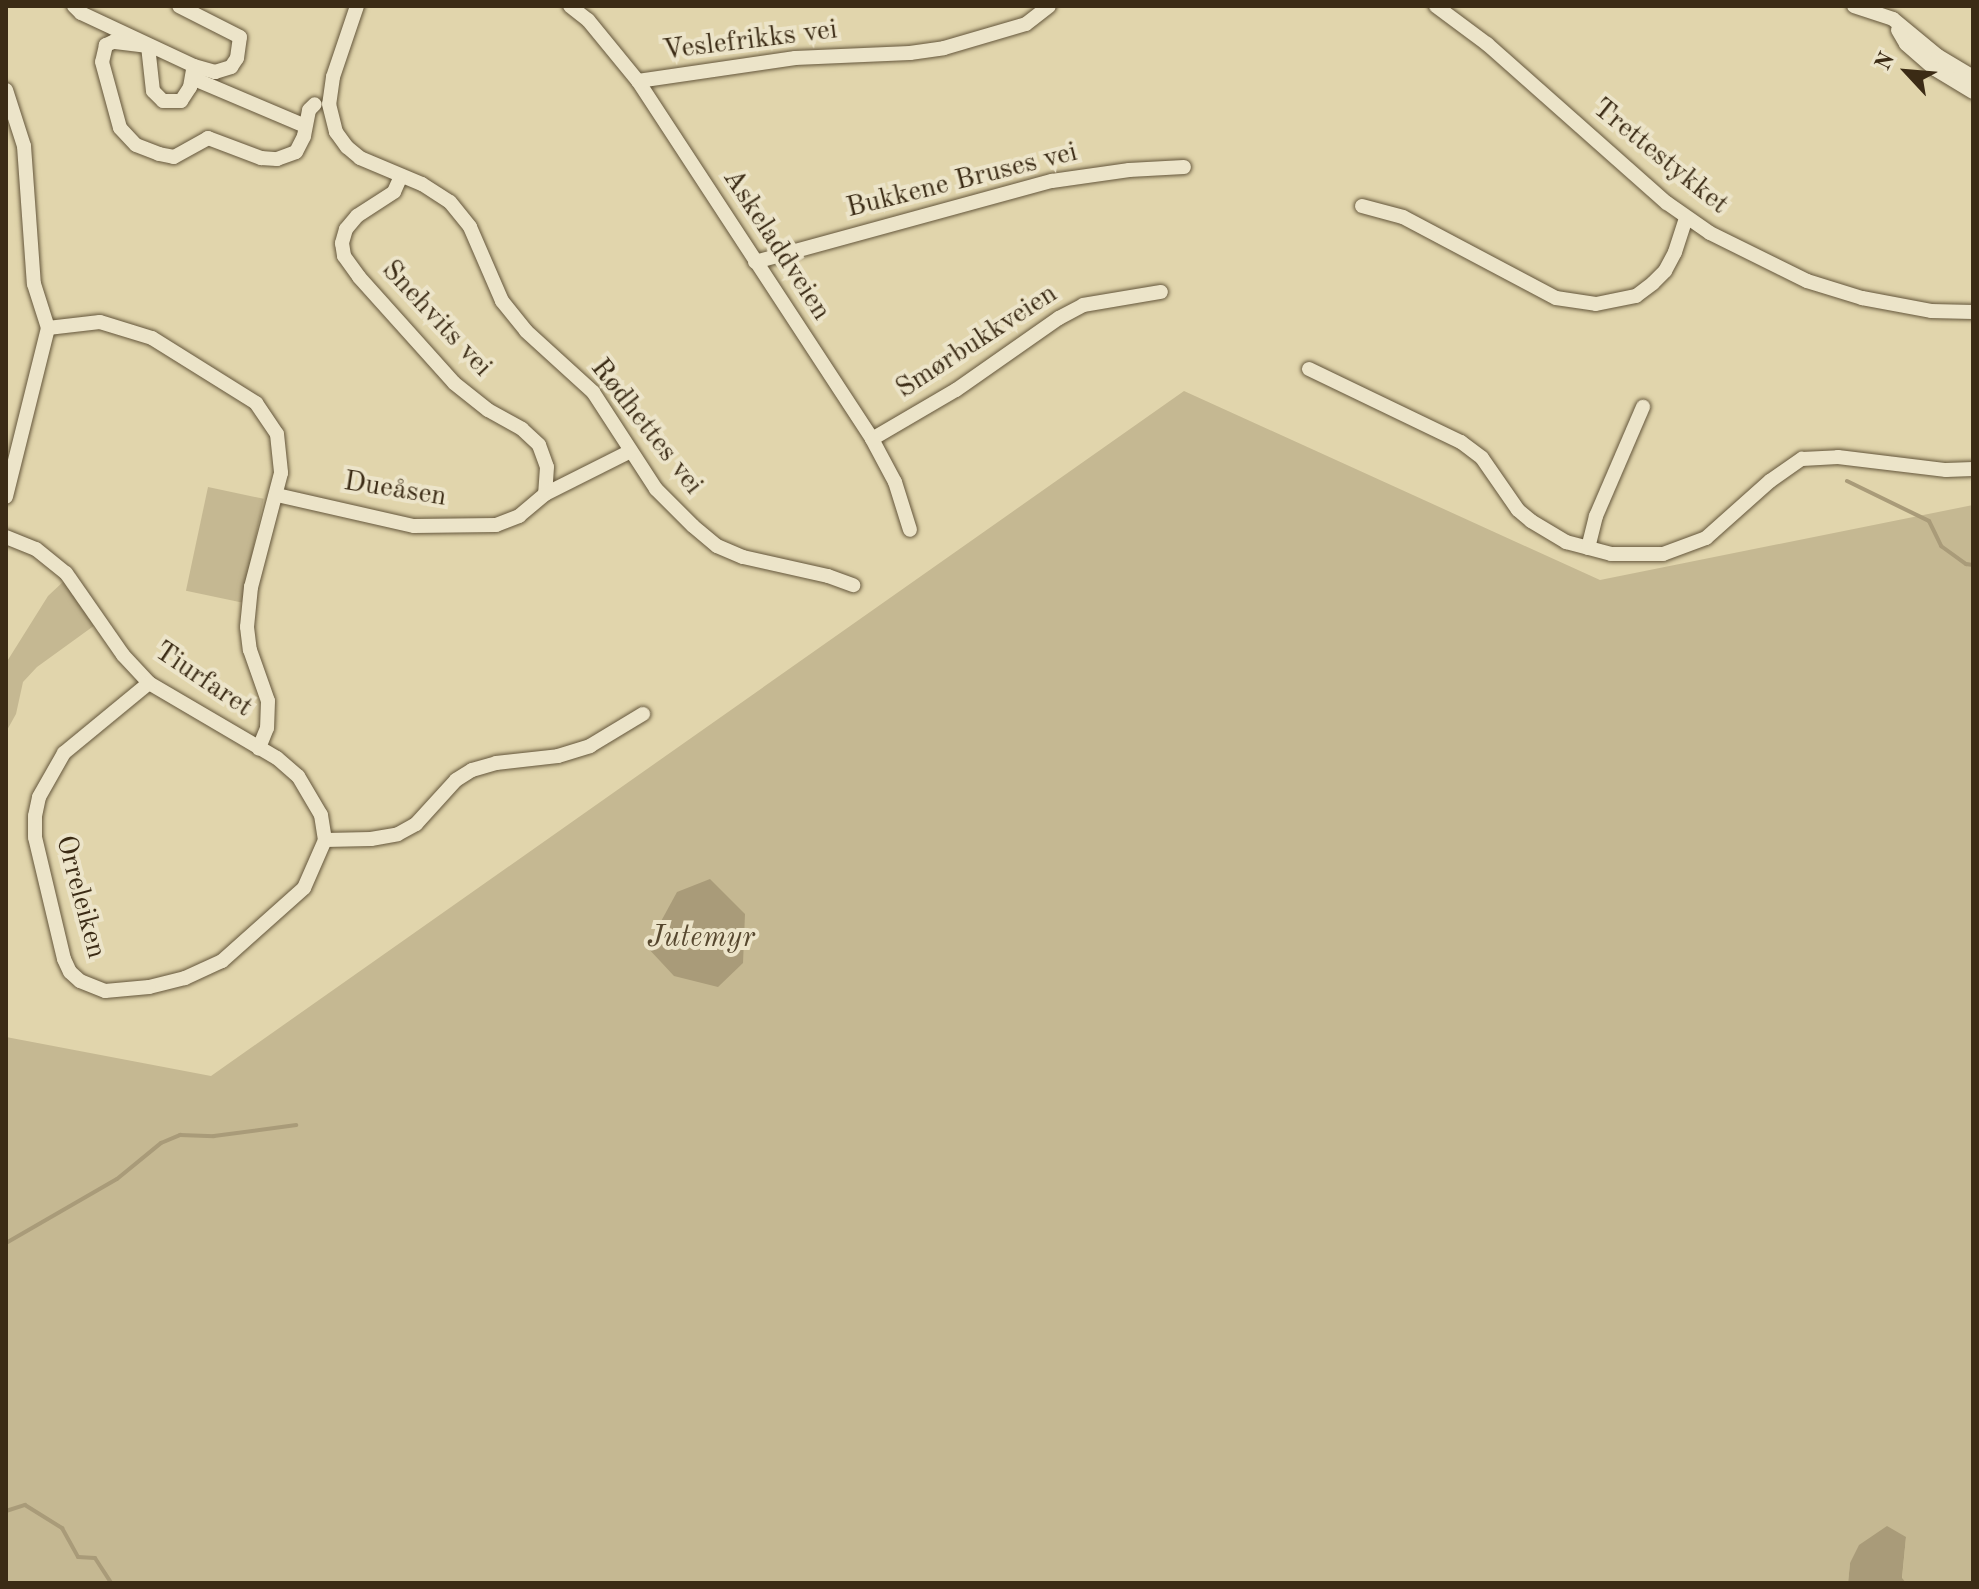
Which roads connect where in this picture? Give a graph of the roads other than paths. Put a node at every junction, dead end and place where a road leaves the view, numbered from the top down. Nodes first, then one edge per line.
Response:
1 (74, 6) edge
2 (179, 6) edge
3 (357, 6) edge
4 (570, 6) edge
5 (1049, 6) edge
6 (1436, 6) edge
7 (1854, 6) edge
8 (1893, 19) junction
9 (148, 46) junction
10 (193, 72) junction
11 (1973, 77) edge
12 (638, 81) junction
13 (6, 90) edge
14 (1973, 92) edge
15 (315, 104) dead end
16 (305, 126) junction
17 (1184, 167) dead end
18 (401, 176) junction
19 (1362, 206) dead end
20 (1686, 218) junction
21 (755, 262) junction
22 (1161, 292) dead end
23 (1973, 312) edge
24 (48, 328) junction
25 (1309, 369) dead end
26 (1643, 407) dead end
27 (872, 439) junction
28 (629, 452) junction
29 (1973, 469) edge
30 (545, 494) junction
31 (277, 495) junction
32 (6, 497) edge
33 (910, 530) dead end
34 (6, 537) edge
35 (1588, 548) junction
36 (853, 585) dead end
37 (149, 683) junction
38 (643, 714) dead end
39 (259, 748) junction
40 (325, 840) junction

1 - 9 street
2 - 10 street
3 - 18 street, Rødhettes vei
4 - 12 street, Askeladdveien
5 - 12 street, Veslefrikks vei
6 - 20 street, Trettestykket
7 - 8 street
8 - 11 street
8 - 14 street
9 - 10 street
9 - 10 street
9 - 16 street
10 - 16 street
12 - 21 street, Askeladdveien
13 - 24 street
15 - 16 street
17 - 21 street, Bukkene Bruses vei
18 - 28 street, Rødhettes vei
18 - 30 street, Snehvits vei
19 - 20 street
20 - 23 street, Trettestykket
21 - 27 street, Askeladdveien
22 - 27 street, Smørbukkveien
24 - 31 street
24 - 32 street
25 - 35 street
26 - 35 street
27 - 33 street, Askeladdveien
28 - 30 street, Dueåsen
28 - 36 street, Rødhettes vei
29 - 35 street
30 - 31 street, Dueåsen
31 - 39 street
34 - 37 street, Tiurfaret
37 - 39 street, Tiurfaret
37 - 40 street, Orreleiken
38 - 40 street
39 - 40 street, Tiurfaret

